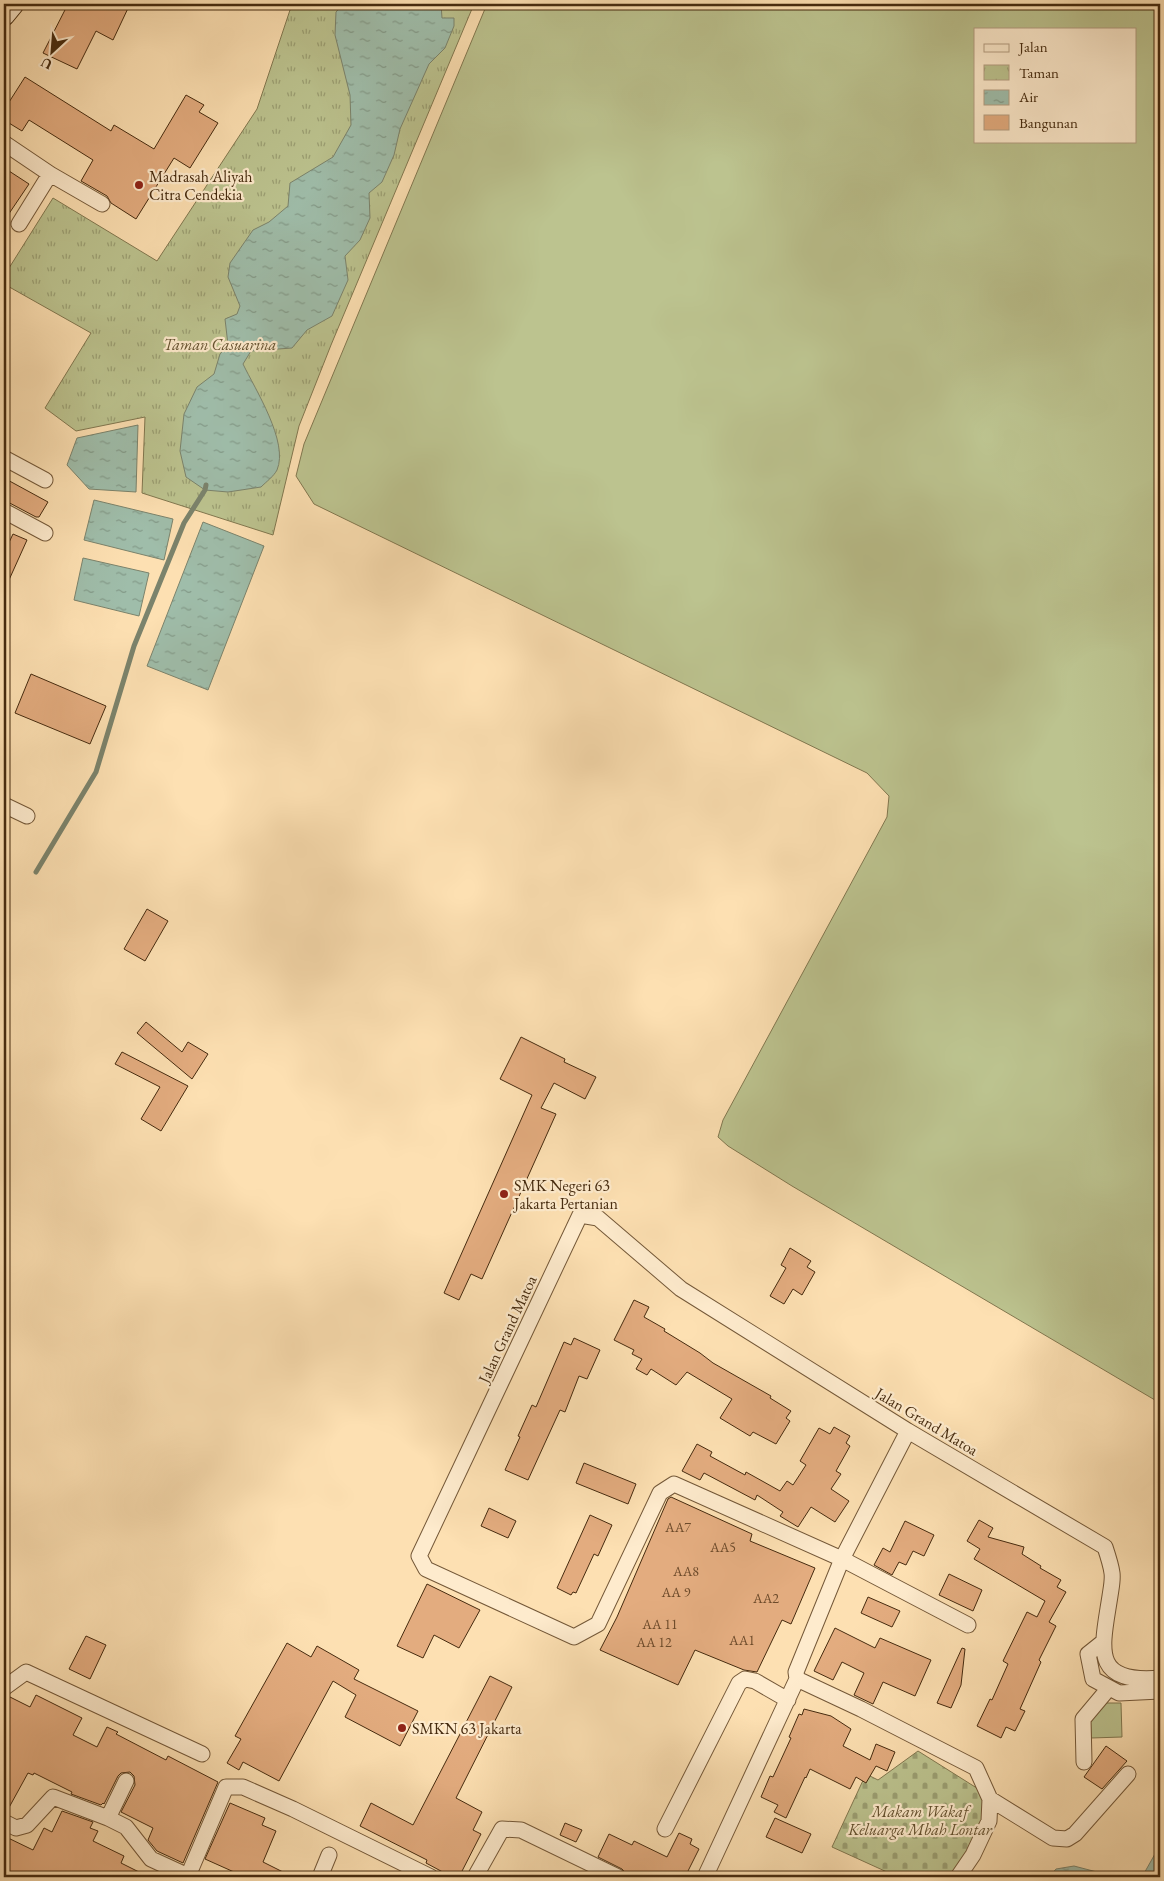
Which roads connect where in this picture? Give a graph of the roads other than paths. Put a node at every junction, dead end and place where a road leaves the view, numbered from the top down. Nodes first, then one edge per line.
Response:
1 (13, 4) edge
2 (4, 15) edge
3 (4, 143) edge
4 (50, 174) junction
5 (102, 204) dead end
6 (19, 224) dead end
7 (4, 458) edge
8 (45, 480) dead end
9 (4, 512) edge
10 (46, 533) dead end
11 (4, 805) edge
12 (27, 816) dead end
13 (908, 1431) junction
14 (842, 1559) junction
15 (968, 1625) dead end
16 (1103, 1642) junction
17 (1160, 1678) edge
18 (797, 1679) junction
19 (4, 1688) edge
20 (1109, 1688) junction
21 (1160, 1691) edge
22 (788, 1700) junction
23 (202, 1754) dead end
24 (1084, 1762) dead end
25 (1128, 1774) dead end
26 (126, 1781) dead end
27 (990, 1799) junction
28 (108, 1818) junction
29 (4, 1822) edge
30 (665, 1829) dead end
31 (329, 1855) dead end
32 (190, 1876) edge
33 (320, 1877) edge
34 (431, 1877) edge
35 (475, 1877) edge
36 (618, 1877) edge
37 (705, 1877) edge
38 (958, 1877) edge

1 - 2 main road
3 - 4 street
4 - 5 street
4 - 6 street
7 - 8 street
9 - 10 street
11 - 12 street
13 - 14 street
13 - 14 street, Jalan Grand Matoa
13 - 16 street, Jalan Grand Matoa
14 - 15 street, Jalan Grand Matoa
14 - 18 street
16 - 17 street, Jalan Grand Matoa
16 - 20 street
18 - 22 street
18 - 27 street
19 - 23 street
20 - 21 street
20 - 24 street
22 - 30 street
22 - 37 street
25 - 27 street
26 - 28 street
27 - 38 street
28 - 29 street
28 - 32 street
31 - 33 street
32 - 34 street
35 - 36 street

